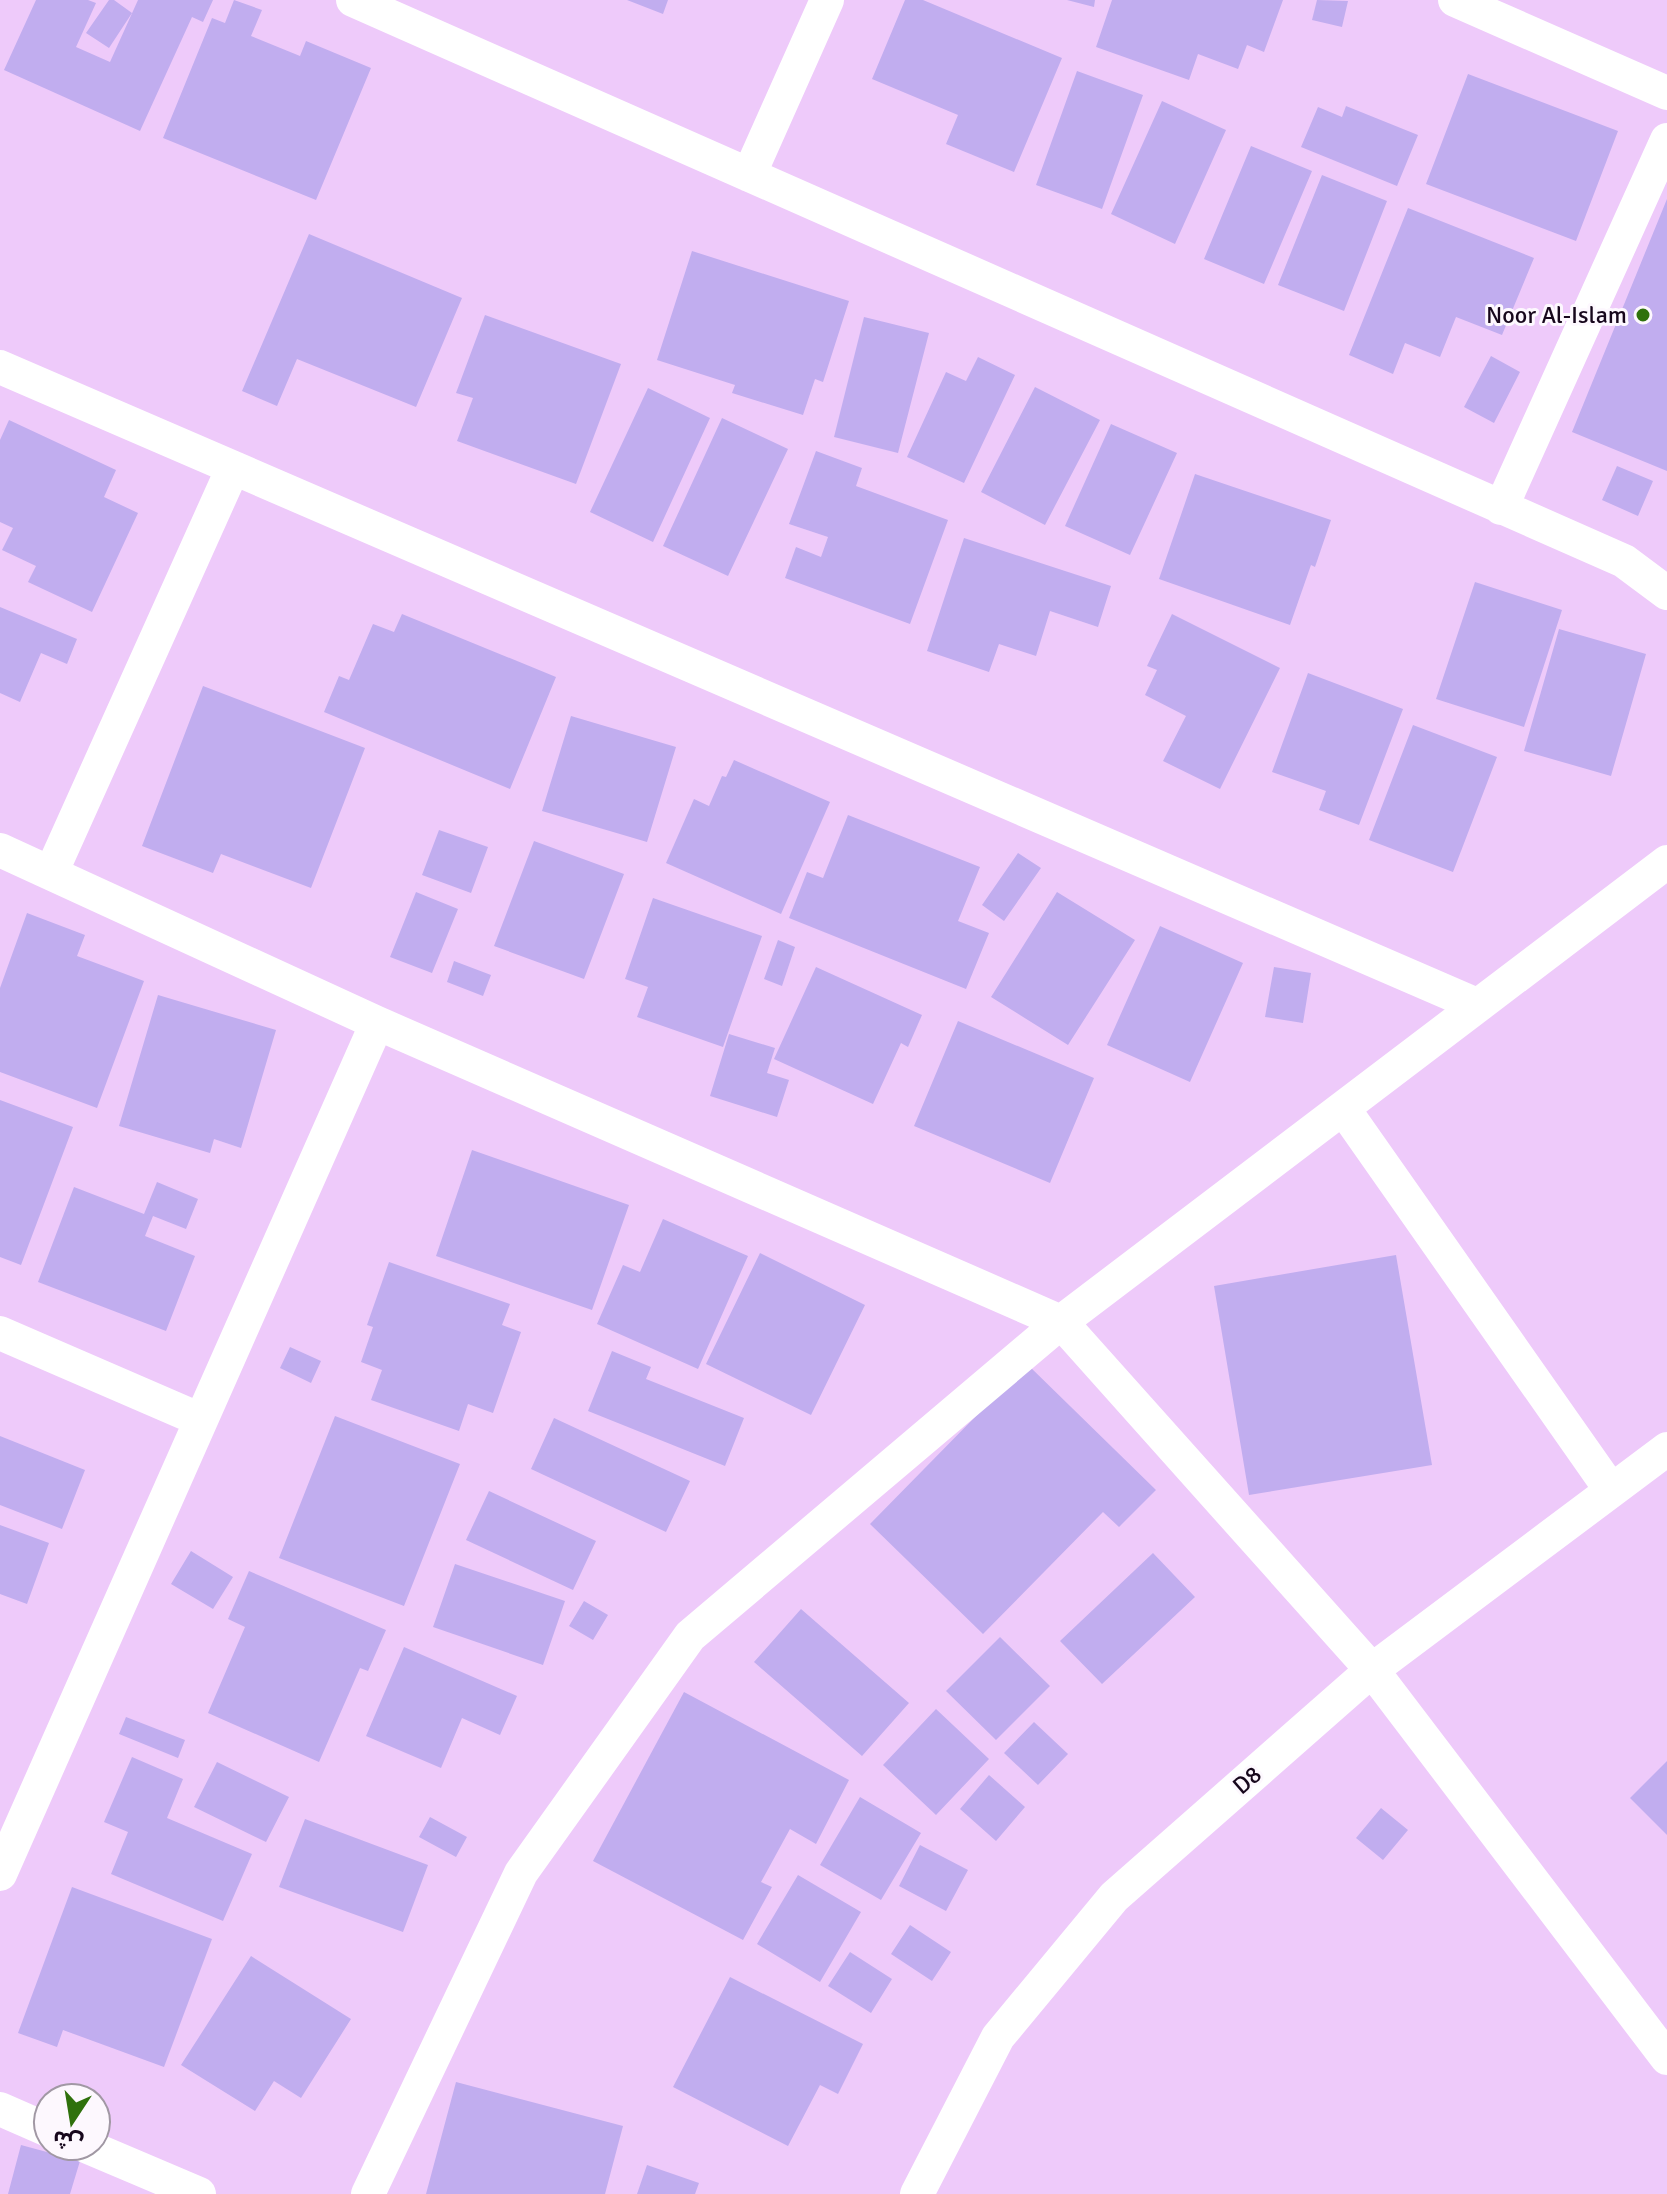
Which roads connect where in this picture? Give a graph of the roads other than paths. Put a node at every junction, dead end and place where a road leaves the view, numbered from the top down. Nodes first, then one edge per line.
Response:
1 (353, 0) edge
2 (827, 0) edge
3 (1455, 0) edge
4 (1667, 93) edge
5 (1667, 140) edge
6 (749, 175) junction
7 (0, 367) edge
8 (233, 468) junction
9 (1501, 508) junction
10 (1667, 593) edge
11 (0, 850) edge
12 (1667, 862) edge
13 (51, 873) junction
14 (1477, 1005) junction
15 (377, 1023) junction
16 (1343, 1108) junction
17 (1061, 1322) junction
18 (0, 1333) edge
19 (201, 1420) junction
20 (1667, 1449) edge
21 (1611, 1490) junction
22 (1372, 1670) junction
23 (0, 1874) edge
24 (1662, 2040) edge
25 (0, 2109) edge
26 (32, 2123) edge
27 (112, 2157) edge
28 (199, 2194) edge
29 (368, 2194) edge
30 (917, 2194) edge

1 - 6 street
2 - 6 street
3 - 4 street
5 - 9 street
6 - 9 street
7 - 8 street
8 - 13 street
8 - 14 street
9 - 10 street
11 - 13 street
12 - 14 street
13 - 15 street
14 - 16 street
15 - 17 street
15 - 19 street
16 - 17 street
16 - 21 street
17 - 22 street
17 - 29 street
18 - 19 street
19 - 23 street
20 - 21 street, D8
21 - 22 street, D8
22 - 24 street
22 - 30 street, D8
25 - 26 street
27 - 28 street

